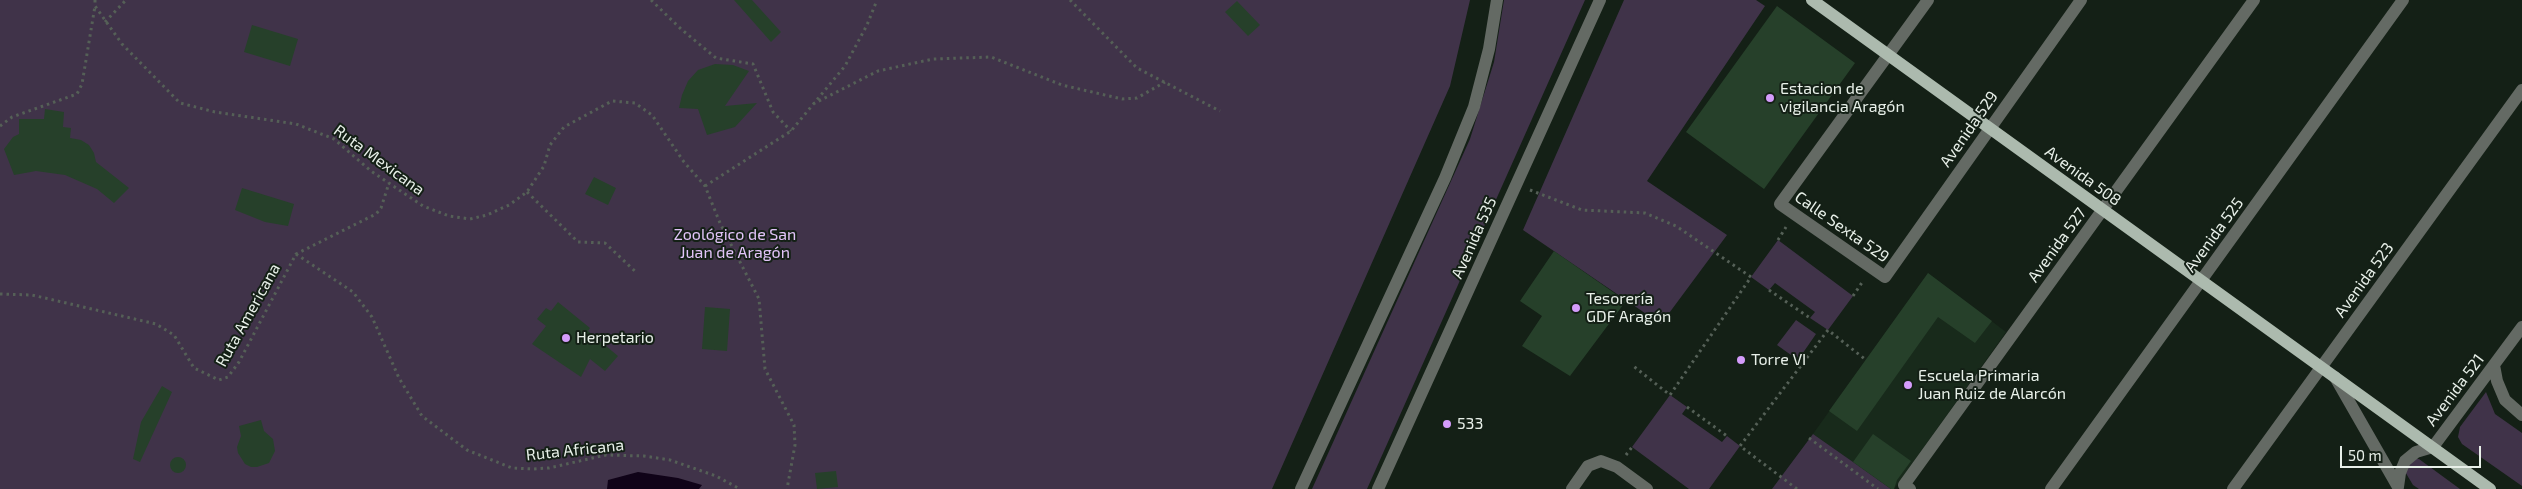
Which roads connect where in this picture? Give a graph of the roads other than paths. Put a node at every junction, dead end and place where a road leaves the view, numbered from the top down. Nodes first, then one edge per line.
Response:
1 (1498, 0) edge
2 (1600, 0) edge
3 (1812, 0) edge
4 (1928, 0) edge
5 (2081, 0) edge
6 (2254, 0) edge
7 (2403, 0) edge
8 (1888, 56) junction
9 (2522, 90) edge
10 (1990, 128) junction
11 (2102, 210) junction
12 (1884, 277) joint
13 (2202, 279) junction
14 (2522, 327) edge
15 (2494, 365) junction
16 (2321, 366) junction
17 (2335, 377) junction
18 (2522, 415) edge
19 (2433, 447) junction
20 (1907, 487) edge
21 (2399, 488) edge
22 (1300, 489) edge
23 (1378, 489) edge
24 (1572, 489) edge
25 (1647, 489) edge
26 (2050, 489) edge
27 (2233, 489) edge
28 (2490, 489) edge

1 - 22 street
2 - 23 street, Avenida 535
3 - 8 main road, Avenida 508
4 - 8 street
5 - 10 street, Avenida 529
6 - 11 street, Avenida 527
7 - 13 street, Avenida 525
8 - 10 main road, Avenida 508
8 - 12 street, Calle Sexta 529
9 - 16 street, Avenida 523
10 - 11 main road, Avenida 508
10 - 12 street, Avenida 529
11 - 13 main road, Avenida 508
11 - 20 street, Avenida 527
13 - 16 main road, Avenida 508
13 - 26 street, Avenida 525
14 - 15 street, Avenida 521
15 - 18 street
15 - 19 street, Avenida 521
16 - 17 main road, Avenida 508
16 - 27 street, Avenida 523
17 - 19 main road, Avenida 508
17 - 21 street, Avenida 508
19 - 21 street, Avenida 521
19 - 28 main road, Avenida 508
24 - 25 street

